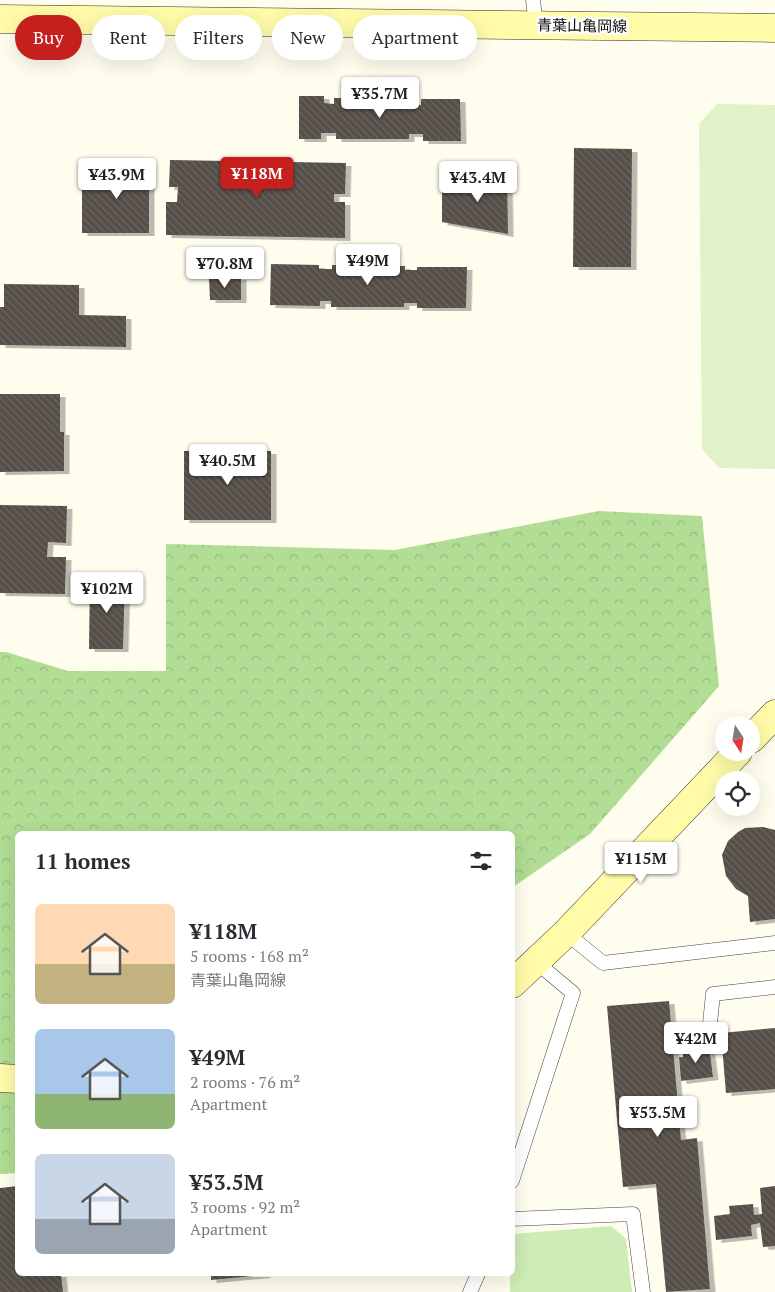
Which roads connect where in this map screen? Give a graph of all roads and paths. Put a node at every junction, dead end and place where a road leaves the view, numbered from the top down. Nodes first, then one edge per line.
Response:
1 (535, 12) edge
2 (0, 19) edge
3 (775, 28) edge
4 (775, 714) edge
5 (760, 730) edge
6 (729, 761) edge
7 (566, 933) junction
8 (775, 943) edge
9 (536, 962) junction
10 (515, 981) edge
11 (775, 987) edge
12 (710, 1023) dead end
13 (0, 1078) edge
14 (15, 1079) edge
15 (515, 1173) edge
16 (515, 1219) edge
17 (477, 1276) edge
18 (470, 1292) edge
19 (643, 1292) edge

1 - 2 street, 青葉山亀岡線
1 - 3 street, 青葉山亀岡線
4 - 5 street
6 - 7 street
7 - 8 lane
7 - 9 street
9 - 10 street
9 - 15 lane
11 - 12 lane
13 - 14 street
16 - 19 lane
17 - 18 lane

